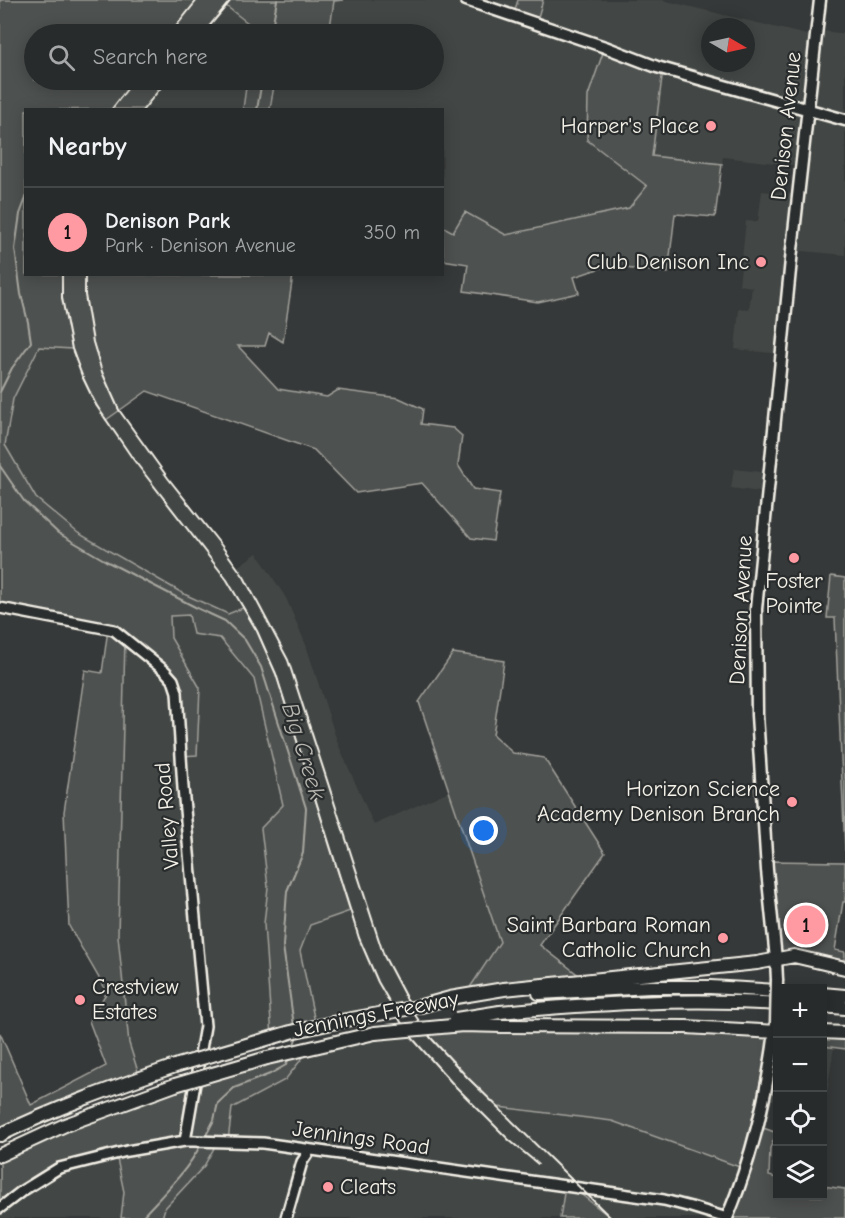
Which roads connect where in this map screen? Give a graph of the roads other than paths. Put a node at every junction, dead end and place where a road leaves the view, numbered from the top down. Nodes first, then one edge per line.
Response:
1 (466, 0) edge
2 (820, 0) edge
3 (807, 110) junction
4 (845, 120) edge
5 (0, 608) edge
6 (776, 959) junction
7 (845, 968) edge
8 (777, 984) edge
9 (773, 985) edge
10 (505, 992) junction
11 (827, 994) edge
12 (845, 996) edge
13 (773, 1004) edge
14 (827, 1006) edge
15 (845, 1008) edge
16 (773, 1030) edge
17 (827, 1032) edge
18 (375, 1033) junction
19 (845, 1033) edge
20 (775, 1038) edge
21 (0, 1135) edge
22 (189, 1141) junction
23 (310, 1150) junction
24 (0, 1155) edge
25 (0, 1208) edge
26 (286, 1218) edge
27 (727, 1218) edge

1 - 3 main road
2 - 3 main road, Denison Avenue
3 - 4 main road
3 - 6 main road, Denison Avenue
5 - 22 street, Valley Road
6 - 7 highway
6 - 8 main road, Denison Avenue
6 - 10 highway
9 - 10 highway
10 - 21 highway, Jennings Freeway, bridge
11 - 12 highway
13 - 18 highway, Jennings Freeway, bridge
14 - 15 highway
16 - 18 highway, bridge
17 - 19 highway
18 - 24 highway, Jennings Freeway, bridge
20 - 27 main road, Denison Avenue
22 - 23 street, Jennings Road
22 - 25 street, Jennings Road
23 - 26 street
23 - 27 street, Jennings Road

